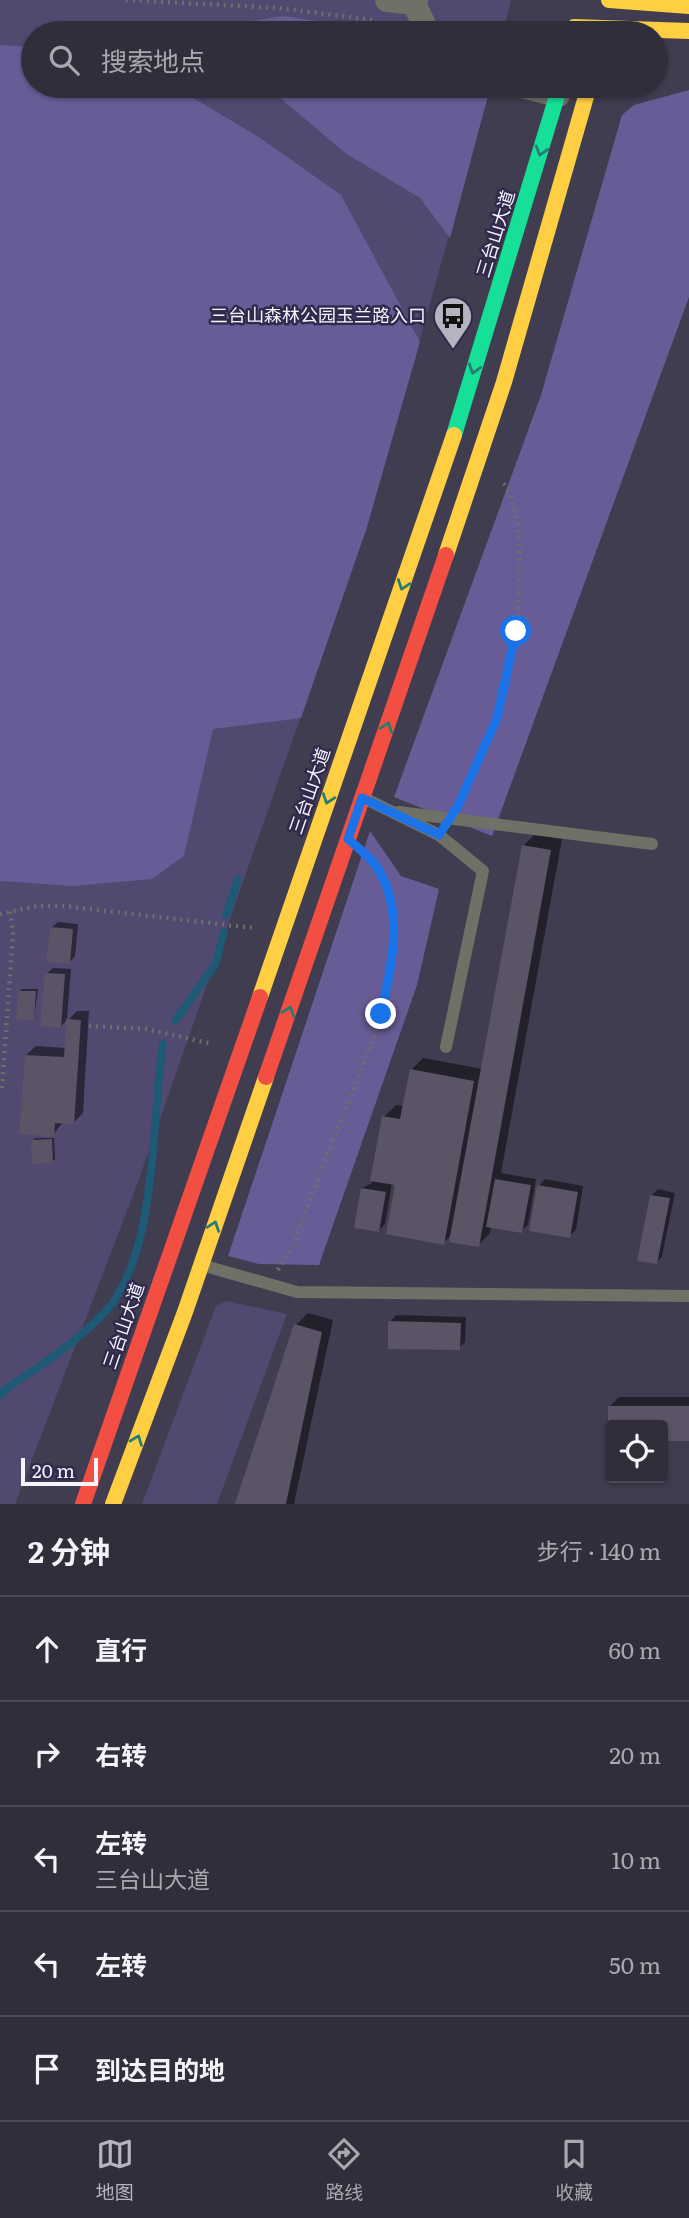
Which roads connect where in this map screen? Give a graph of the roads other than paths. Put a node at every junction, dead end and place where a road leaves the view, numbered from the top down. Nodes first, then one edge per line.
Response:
1 (610, 0) edge
2 (415, 1) edge
3 (689, 6) edge
4 (386, 11) edge
5 (423, 21) edge
6 (607, 21) edge
7 (668, 31) edge
8 (689, 31) edge
9 (557, 98) edge
10 (585, 98) edge
11 (362, 798) junction
12 (388, 810) junction
13 (652, 844) dead end
14 (446, 1047) dead end
15 (201, 1265) junction
16 (689, 1296) edge
17 (83, 1504) edge
18 (113, 1504) edge

1 - 3 main road
1 - 6 main road
2 - 4 street
2 - 5 street
7 - 8 main road
9 -> 17 main road, 三台山大道
11 -> 10 main road
11 - 12 lane
15 -> 11 main road
12 - 13 lane
12 - 14 lane
15 - 16 lane
18 -> 15 main road

